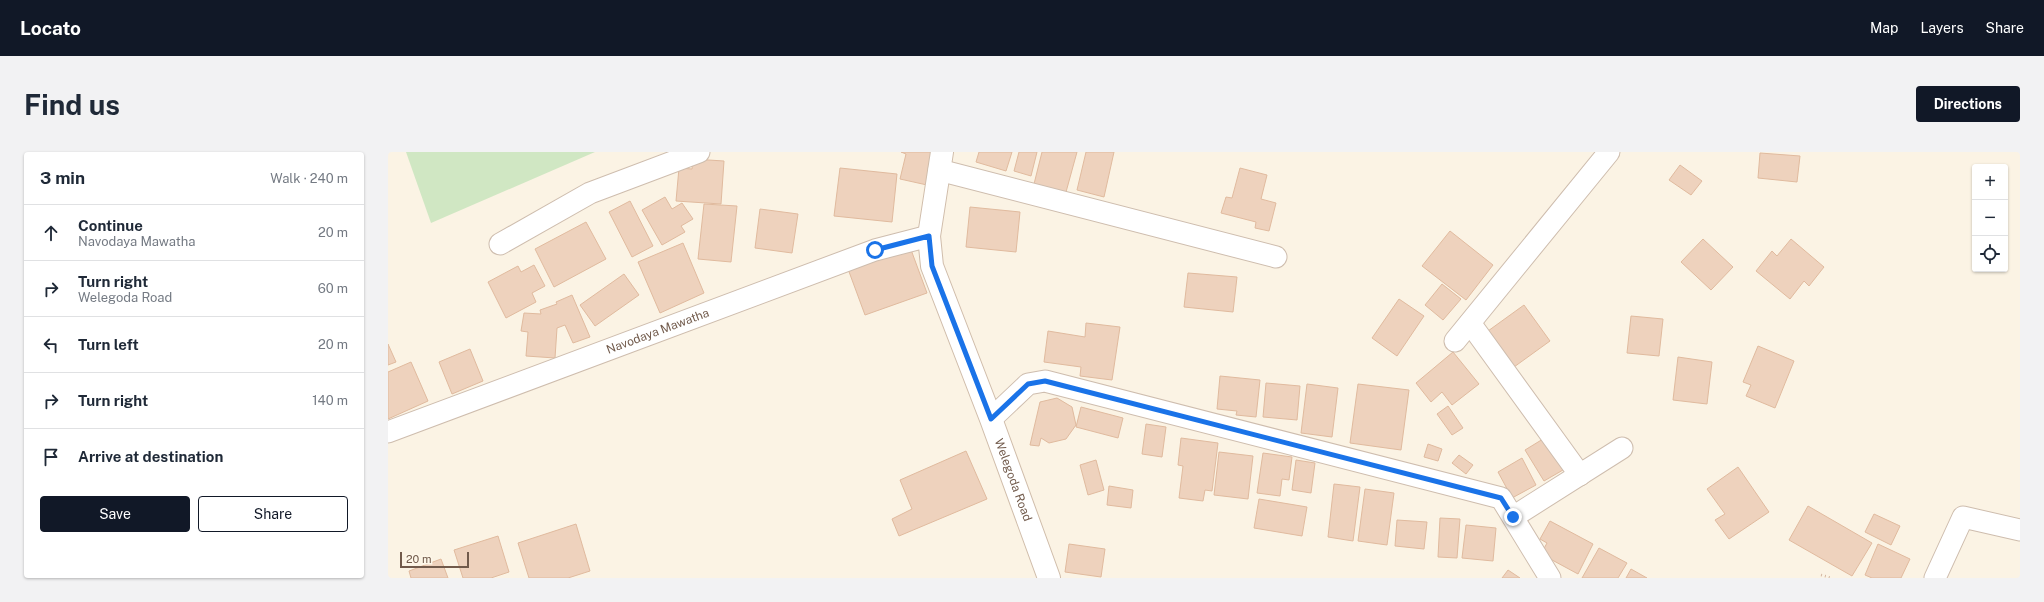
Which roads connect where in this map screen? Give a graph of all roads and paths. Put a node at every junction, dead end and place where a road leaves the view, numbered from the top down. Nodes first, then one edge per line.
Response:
1 (699, 152) edge
2 (1608, 152) edge
3 (941, 161) edge
4 (929, 236) junction
5 (500, 244) dead end
6 (1276, 257) dead end
7 (1470, 323) junction
8 (1455, 341) dead end
9 (991, 419) junction
10 (388, 432) edge
11 (1622, 448) dead end
12 (1580, 475) junction
13 (1513, 517) junction
14 (2020, 530) edge
15 (1820, 575) dead end
16 (1046, 577) edge
17 (1550, 578) edge
18 (1832, 578) edge
19 (1935, 578) edge

1 - 5 street
2 - 7 street
3 - 4 street, Welegoda Road
3 - 6 street
4 - 9 street, Welegoda Road
4 - 10 street, Navodaya Mawatha
7 - 8 street
7 - 12 street
9 - 13 street
9 - 16 street, Welegoda Road
11 - 12 street
12 - 13 street
13 - 17 street
14 - 19 street
15 - 18 path

